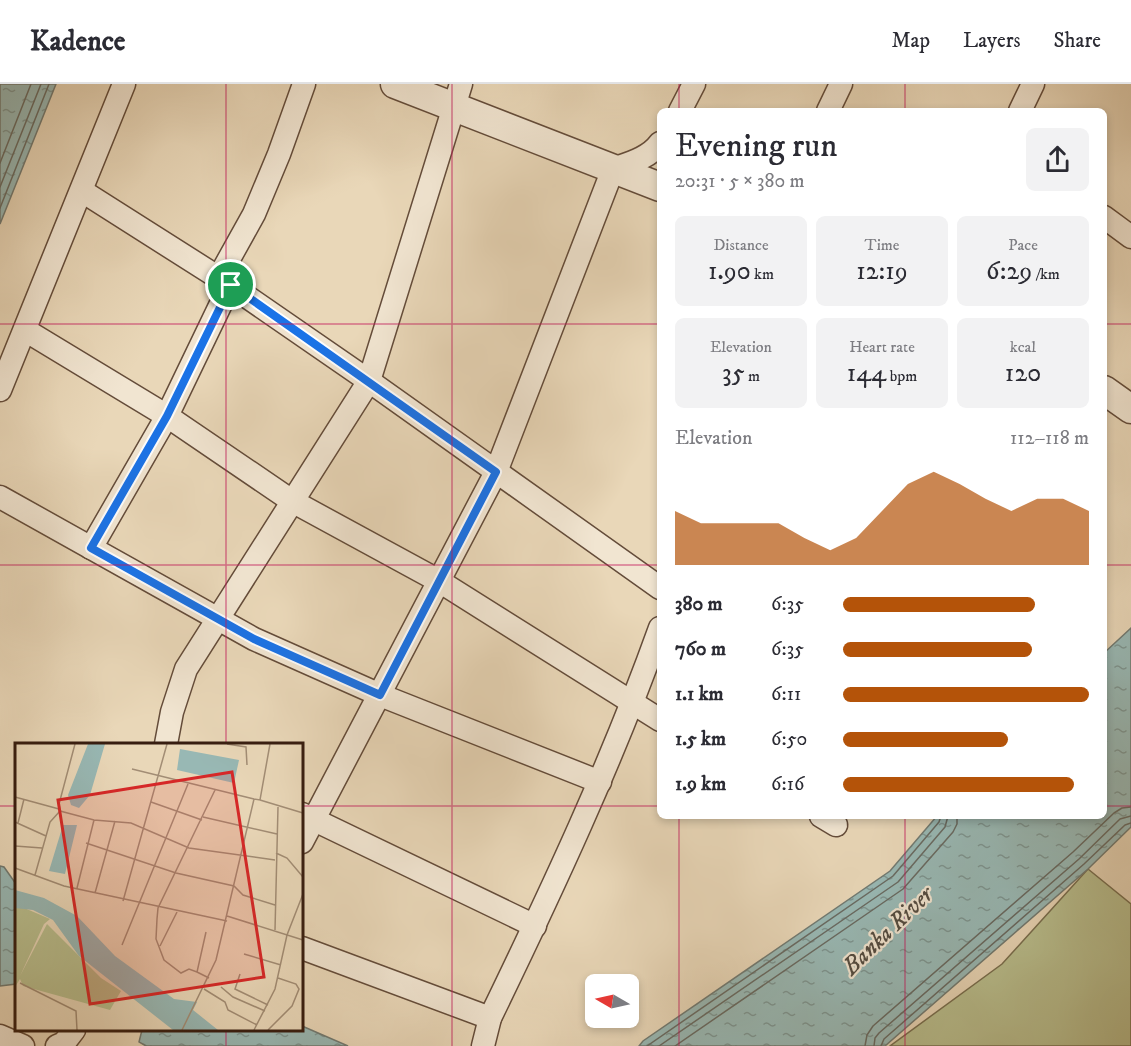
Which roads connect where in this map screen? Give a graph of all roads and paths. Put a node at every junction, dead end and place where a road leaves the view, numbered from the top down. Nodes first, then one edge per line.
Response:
1 (124, 84) edge
2 (304, 84) edge
3 (395, 84) edge
4 (694, 84) edge
5 (841, 84) edge
6 (1033, 84) edge
7 (457, 95) edge
8 (682, 108) edge
9 (829, 108) edge
10 (1021, 108) edge
11 (657, 147) edge
12 (613, 169) junction
13 (657, 186) edge
14 (82, 191) junction
15 (1107, 219) edge
16 (1131, 237) edge
17 (225, 281) junction
18 (25, 330) junction
19 (369, 381) junction
20 (0, 390) edge
21 (1107, 392) edge
22 (1131, 409) edge
23 (167, 416) junction
24 (496, 472) junction
25 (0, 497) edge
26 (292, 501) junction
27 (91, 548) junction
28 (439, 581) junction
29 (657, 586) edge
30 (219, 619) junction
31 (657, 636) edge
32 (380, 695) junction
33 (633, 704) junction
34 (657, 718) edge
35 (166, 743) edge
36 (600, 782) junction
37 (308, 817) edge
38 (303, 838) edge
39 (535, 926) junction
40 (303, 948) edge
41 (490, 1018) junction
42 (0, 1036) edge
43 (23, 1046) edge
44 (483, 1046) edge

1 - 14 street
2 - 17 street
3 - 7 street
4 - 8 street
5 - 9 street
6 - 10 street
7 - 12 street
7 - 19 street
11 - 12 street
12 - 13 street
12 - 24 street
14 - 17 street
14 - 18 street
15 - 16 street
17 - 19 street
17 - 23 street
18 - 20 street
18 - 23 street
19 - 24 street
19 - 26 street
21 - 22 street
23 - 26 street
23 - 27 street
24 - 28 street
24 - 29 street
25 - 27 street
26 - 28 street
26 - 30 street
27 - 30 street
28 - 32 street
28 - 33 street
30 - 32 street
30 - 35 street
31 - 33 street
32 - 36 street
32 - 37 street
33 - 34 street
33 - 36 street
36 - 39 street
37 - 38 street
37 - 39 street
39 - 41 street
40 - 41 street
41 - 44 street
42 - 43 street

